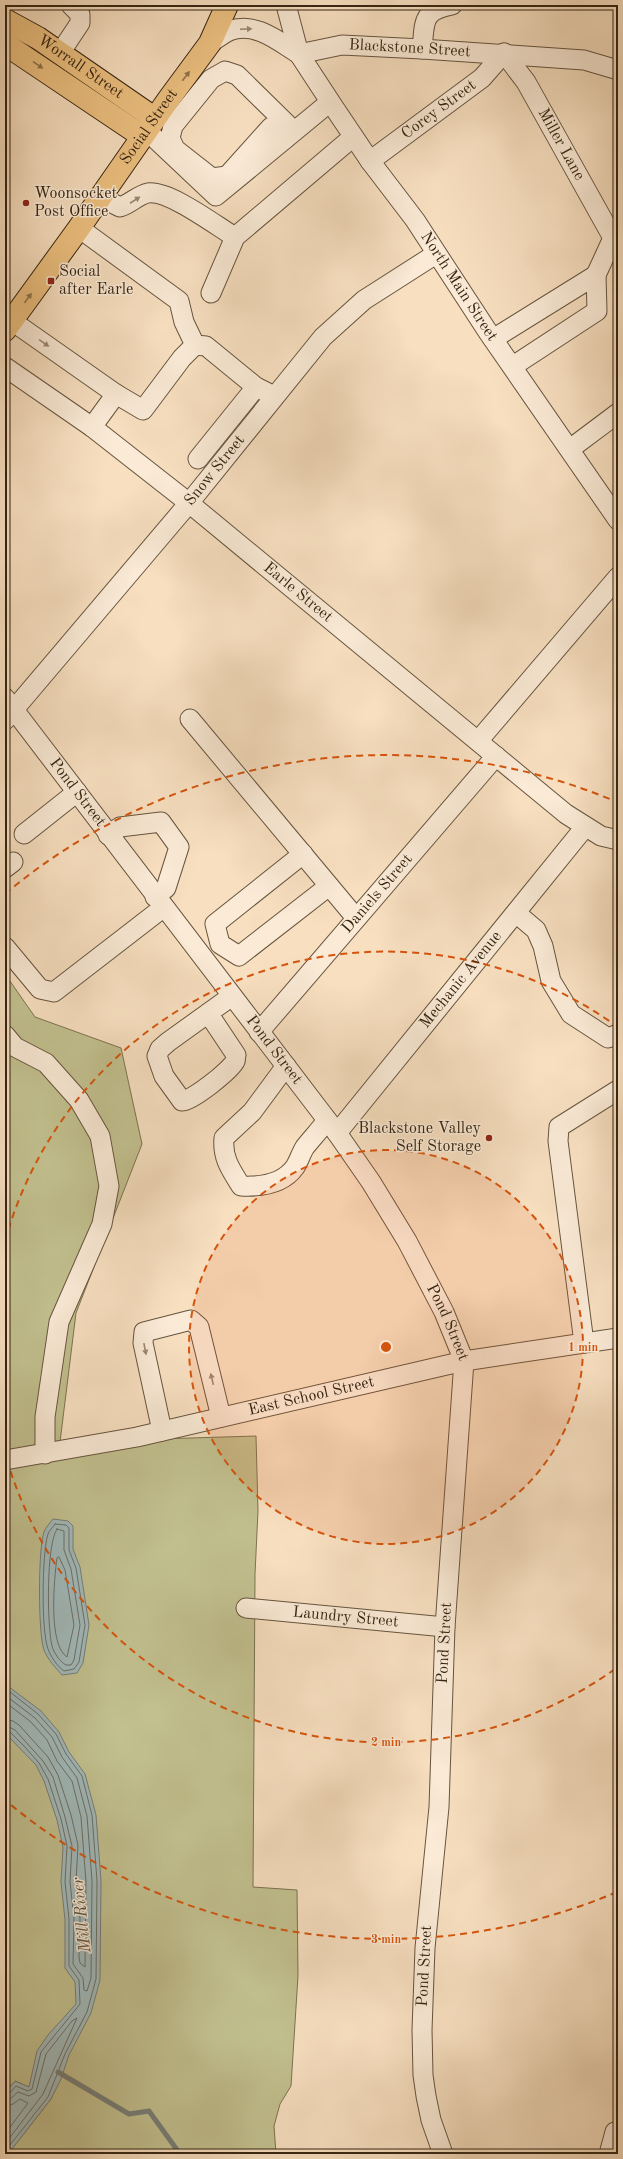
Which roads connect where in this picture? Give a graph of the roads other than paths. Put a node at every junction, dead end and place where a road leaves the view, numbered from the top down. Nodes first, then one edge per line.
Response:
1 (71, 5) edge
2 (227, 5) edge
3 (286, 5) edge
4 (452, 5) edge
5 (5, 20) edge
6 (210, 43) junction
7 (5, 44) edge
8 (422, 49) junction
9 (60, 53) junction
10 (299, 54) junction
11 (504, 54) junction
12 (618, 70) edge
13 (330, 102) junction
14 (147, 128) junction
15 (289, 135) junction
16 (353, 137) junction
17 (370, 161) junction
18 (100, 197) junction
19 (79, 228) junction
20 (235, 237) junction
21 (436, 254) junction
22 (596, 275) junction
23 (211, 293) dead end
24 (8, 325) edge
25 (493, 339) junction
26 (195, 345) junction
27 (513, 366) junction
28 (5, 368) edge
29 (256, 387) junction
30 (116, 394) junction
31 (274, 396) junction
32 (618, 413) edge
33 (92, 427) junction
34 (570, 449) junction
35 (198, 459) dead end
36 (188, 504) junction
37 (618, 520) edge
38 (618, 577) edge
39 (8, 709) edge
40 (190, 718) dead end
41 (478, 741) junction
42 (496, 756) junction
43 (77, 792) junction
44 (585, 826) junction
45 (24, 834) dead end
46 (108, 835) junction
47 (618, 840) edge
48 (302, 854) junction
49 (329, 886) junction
50 (159, 902) junction
51 (516, 913) junction
52 (356, 918) junction
53 (5, 948) edge
54 (232, 996) junction
55 (208, 1013) junction
56 (259, 1032) junction
57 (618, 1034) edge
58 (5, 1035) edge
59 (286, 1066) junction
60 (618, 1090) edge
61 (332, 1127) junction
62 (618, 1338) edge
63 (584, 1343) junction
64 (464, 1361) junction
65 (221, 1417) junction
66 (162, 1431) junction
67 (46, 1454) junction
68 (5, 1460) edge
69 (246, 1608) dead end
70 (446, 1627) junction
71 (618, 2131) edge
72 (443, 2154) edge
73 (609, 2154) edge

1 - 9 street
2 - 6 main road, Social Street
3 - 10 street
4 - 8 street
5 - 9 main road, Worrall Street
6 -> 10 street
14 -> 6 main road, Social Street
7 -> 14 main road, Worrall Street
8 - 10 street, Blackstone Street
8 - 11 street, Blackstone Street
9 - 14 main road, Worrall Street
10 - 13 street, North Main Street
11 - 12 street, Blackstone Street
11 - 17 street, Corey Street
11 - 22 street, Miller Lane
13 - 15 street
13 - 16 street, North Main Street
14 - 15 street
14 - 18 main road, Social Street
15 - 15 street
16 - 17 street, North Main Street
16 - 20 street
17 - 21 street, North Main Street
18 - 19 main road, Social Street
18 -> 20 street
24 -> 19 main road, Social Street
19 - 26 street
20 - 23 street
21 - 25 street, North Main Street
21 - 31 street, Snow Street
22 - 25 street
22 - 27 street
24 -> 30 street
25 - 27 street, North Main Street
26 - 29 street
26 - 30 street
27 - 34 street, North Main Street
28 - 33 street, Earle Street
29 - 31 street
29 - 35 street
30 - 33 street
31 - 36 street, Snow Street
32 - 34 street
33 - 36 street, Earle Street
34 - 37 street, North Main Street
36 - 39 street, Snow Street
36 - 41 street, Earle Street
38 - 41 street
39 - 43 street, Pond Street
40 - 48 street
41 - 42 street, Earle Street
42 - 44 street, Earle Street
42 - 52 street, Daniels Street
43 - 45 street
43 - 46 street, Pond Street
44 - 47 street, Earle Street
44 - 51 street, Mechanic Avenue
46 - 50 street, Pond Street
46 - 50 street
48 - 49 street
48 - 49 street
49 - 52 street
50 - 53 street
50 - 54 street, Pond Street
51 - 57 street
51 - 61 street, Mechanic Avenue
52 - 56 street, Daniels Street
54 - 55 street
54 - 56 street, Pond Street
55 - 55 street
56 - 59 street, Pond Street
58 - 67 street
59 - 61 street, Pond Street
59 - 61 street, Mechanic Avenue
60 - 63 street
61 - 64 street, Pond Street
62 - 63 street, East School Street
63 - 64 street, East School Street
64 - 65 street, East School Street
64 - 70 street, Pond Street
65 - 66 street, East School Street
65 -> 66 street
66 - 67 street, East School Street
67 - 68 street, East School Street
69 - 70 street, Laundry Street
70 - 72 street, Pond Street
71 - 73 street

